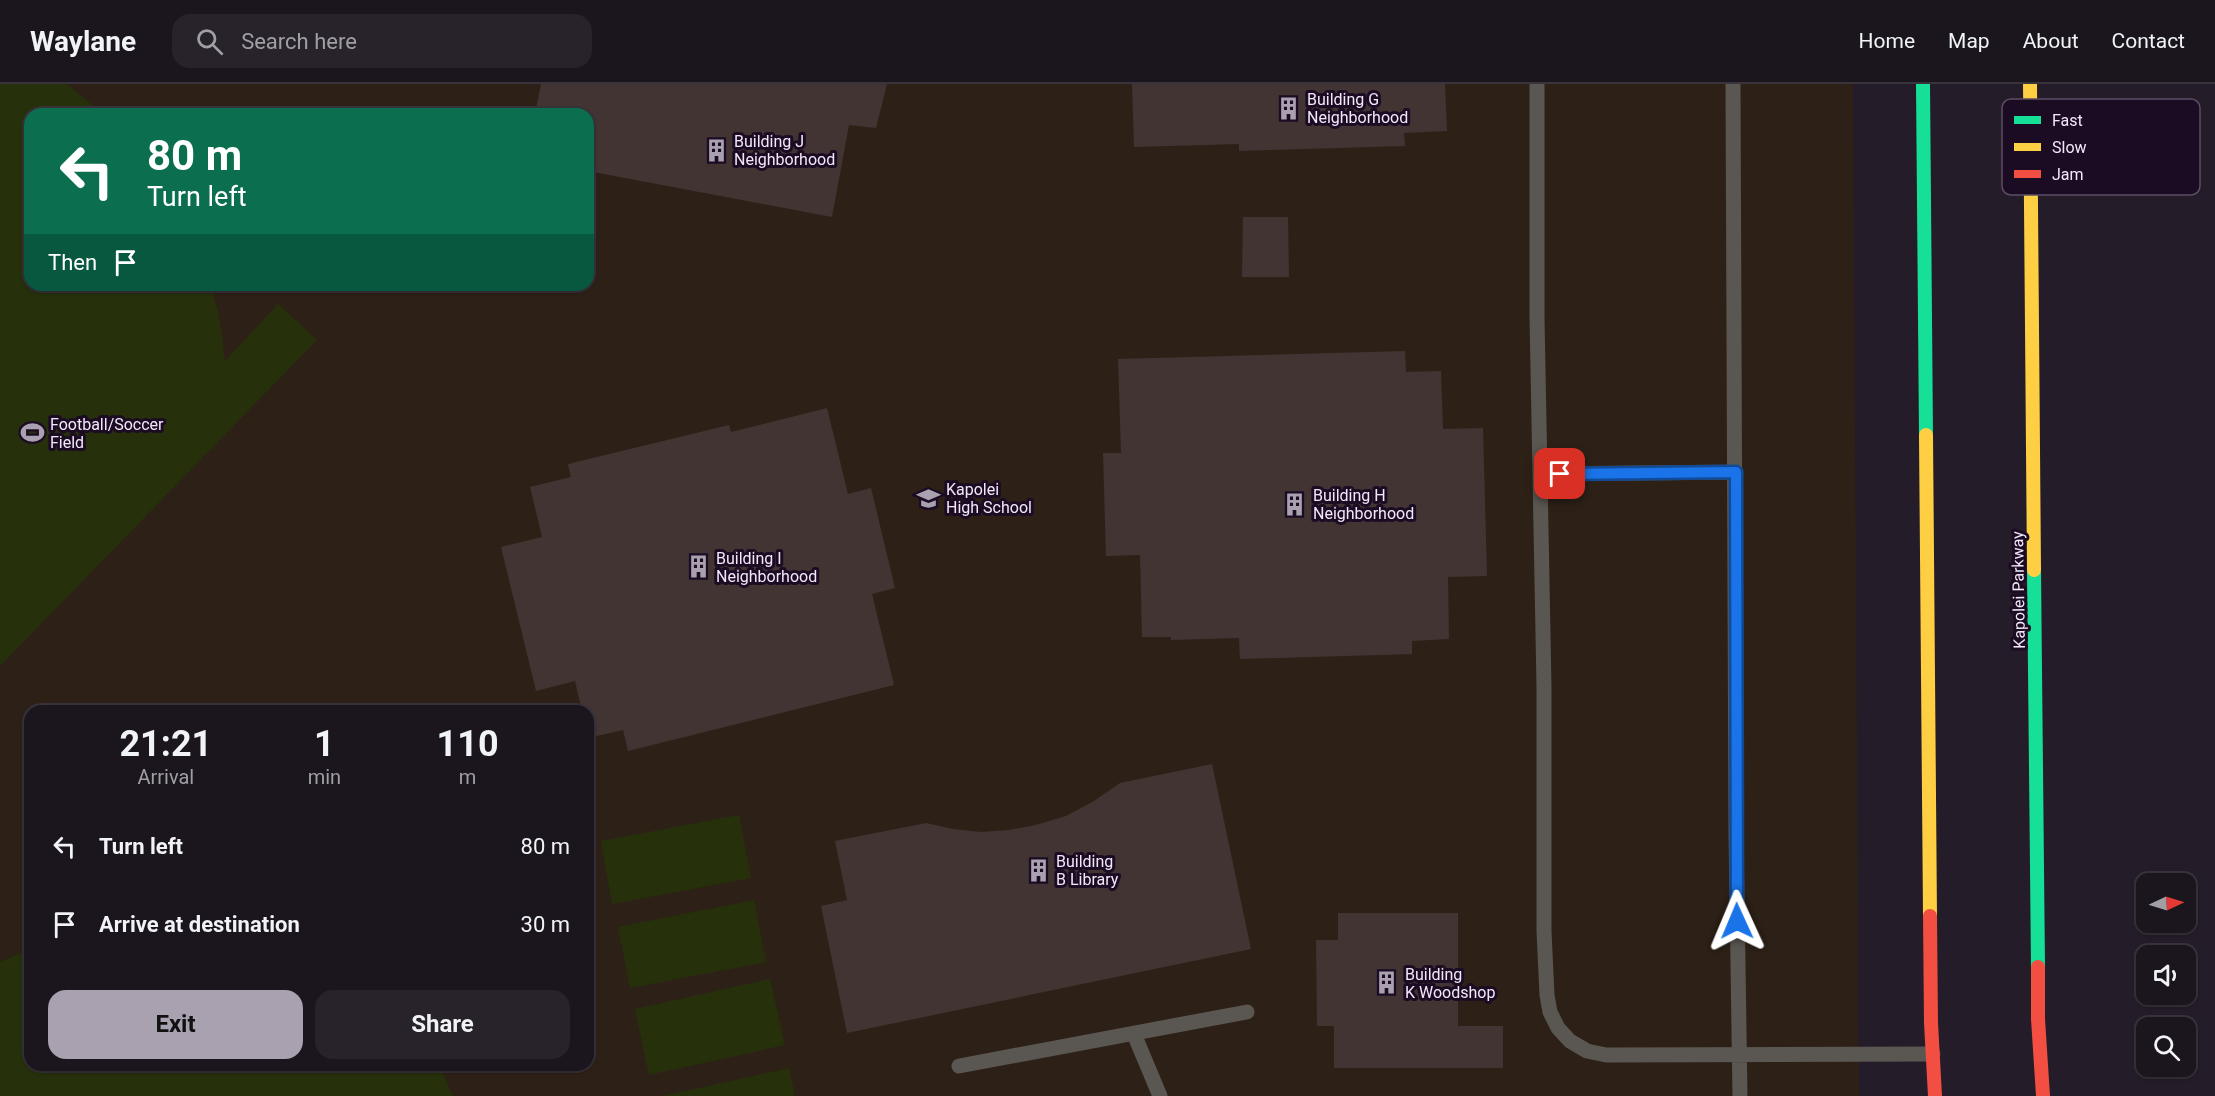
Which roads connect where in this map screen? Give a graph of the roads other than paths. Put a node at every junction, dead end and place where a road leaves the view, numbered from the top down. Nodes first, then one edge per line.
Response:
1 (1537, 84) edge
2 (1732, 84) edge
3 (1923, 84) edge
4 (2030, 84) edge
5 (2030, 99) edge
6 (2031, 195) edge
7 (1736, 472) junction
8 (1540, 474) junction
9 (1246, 1012) dead end
10 (1134, 1034) junction
11 (1739, 1054) junction
12 (1932, 1054) junction
13 (959, 1066) dead end
14 (1160, 1096) edge
15 (1740, 1096) edge
16 (1935, 1096) edge
17 (2043, 1096) edge

1 - 8 lane
2 - 7 lane
3 - 12 main road
4 - 5 main road, Kapolei Parkway
6 - 17 main road, Kapolei Parkway
7 - 8 lane
7 - 11 lane
8 - 11 lane
9 - 10 lane
10 - 13 lane
10 - 14 lane
11 - 12 lane
11 - 15 lane
12 - 16 main road

